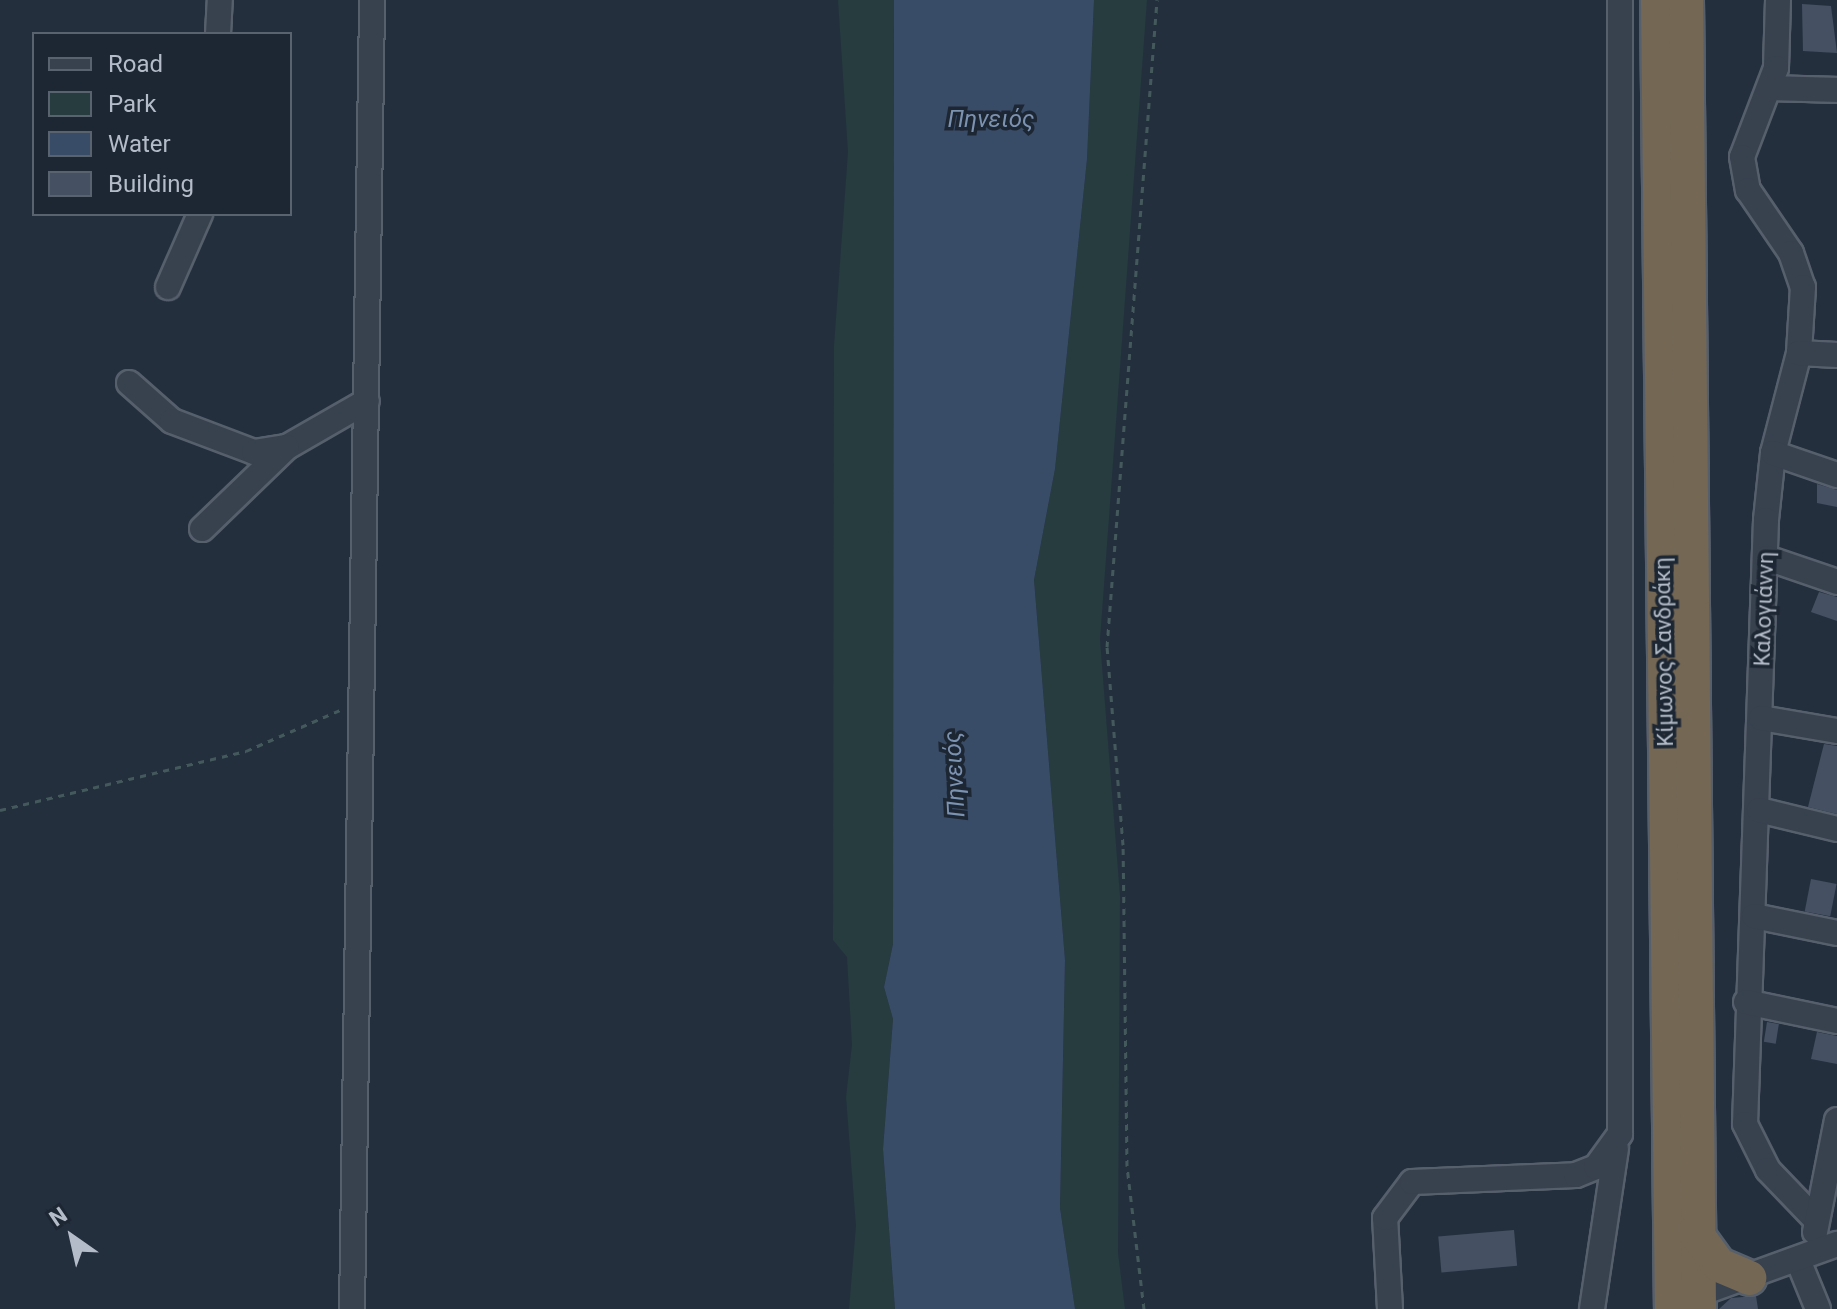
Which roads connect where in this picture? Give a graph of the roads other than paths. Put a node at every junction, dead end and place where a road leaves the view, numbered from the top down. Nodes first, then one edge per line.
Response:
1 (220, 0) edge
2 (372, 0) edge
3 (1620, 0) edge
4 (1658, 0) edge
5 (1686, 0) edge
6 (1778, 0) edge
7 (218, 32) edge
8 (1771, 88) junction
9 (1837, 90) edge
10 (199, 216) edge
11 (168, 287) dead end
12 (1799, 353) junction
13 (1837, 355) edge
14 (129, 383) dead end
15 (367, 401) junction
16 (287, 447) junction
17 (1773, 453) junction
18 (1837, 475) edge
19 (202, 529) dead end
20 (1767, 558) junction
21 (1837, 582) edge
22 (1761, 718) junction
23 (1837, 731) edge
24 (1759, 810) junction
25 (1837, 829) edge
26 (1754, 916) junction
27 (1837, 933) edge
28 (1746, 1002) junction
29 (1837, 1021) edge
30 (1837, 1120) edge
31 (1616, 1143) junction
32 (1833, 1160) edge
33 (1816, 1220) junction
34 (1695, 1232) junction
35 (1837, 1244) edge
36 (1805, 1257) junction
37 (1749, 1278) junction
38 (1680, 1305) edge
39 (352, 1309) edge
40 (1390, 1309) edge
41 (1592, 1309) edge
42 (1818, 1309) edge

1 - 7 street
2 - 15 street
3 - 31 street
4 - 38 highway, Κίμωνος Σανδράκη
5 - 34 highway, Κίμωνος Σανδράκη
6 - 8 street, Καλογιάννη
8 - 9 street
8 - 12 street, Καλογιάννη
10 - 11 street
12 - 13 street
12 - 17 street, Καλογιάννη
14 - 16 street
15 - 16 street
15 - 39 street
16 - 19 street
17 - 18 street
17 - 20 street, Καλογιάννη
20 - 21 street
20 - 22 street, Καλογιάννη
22 - 23 street
22 - 24 street, Καλογιάννη
24 - 25 street
24 - 26 street, Καλογιάννη
26 - 27 street
26 - 28 street, Καλογιάννη
28 - 29 street
28 - 33 street, Καλογιάννη
30 - 32 street
31 - 40 street
31 - 41 street
32 - 33 street
33 - 36 street
34 - 37 highway
34 - 38 highway, Κίμωνος Σανδράκη
35 - 36 street
36 - 37 street
36 - 42 street
37 - 38 street

